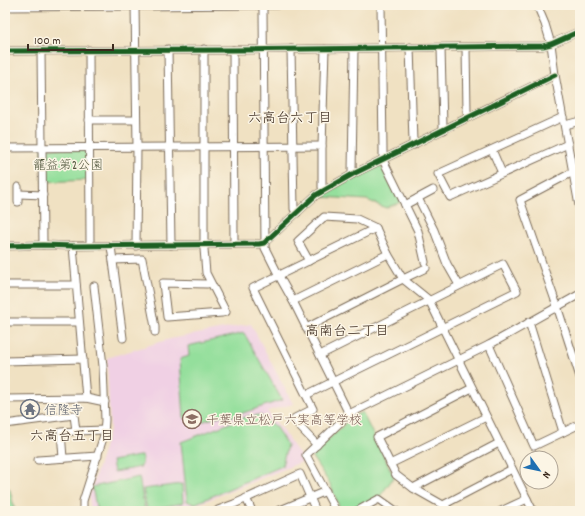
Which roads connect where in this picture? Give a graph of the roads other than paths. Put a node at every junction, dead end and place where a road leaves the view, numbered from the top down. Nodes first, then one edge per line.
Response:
1 (135, 5) edge
2 (262, 5) edge
3 (277, 5) edge
4 (381, 5) edge
5 (537, 5) edge
6 (5, 7) edge
7 (580, 31) edge
8 (551, 44) junction
9 (382, 48) junction
10 (410, 48) junction
11 (441, 48) junction
12 (466, 48) junction
13 (168, 49) junction
14 (204, 49) junction
15 (262, 49) junction
16 (291, 49) junction
17 (325, 49) junction
18 (354, 49) junction
19 (41, 50) junction
20 (89, 50) junction
21 (135, 50) junction
22 (233, 50) junction
23 (5, 51) edge
24 (555, 75) junction
25 (469, 117) junction
26 (563, 117) junction
27 (89, 120) junction
28 (136, 120) junction
29 (580, 121) edge
30 (565, 125) junction
31 (444, 130) junction
32 (568, 144) junction
33 (414, 145) junction
34 (233, 146) junction
35 (263, 146) junction
36 (293, 146) junction
37 (322, 146) junction
38 (136, 147) junction
39 (170, 147) junction
40 (204, 147) junction
41 (5, 148) edge
42 (42, 148) junction
43 (90, 148) junction
44 (492, 150) junction
45 (383, 160) junction
46 (573, 172) junction
47 (502, 173) junction
48 (353, 174) junction
49 (18, 187) dead end
50 (323, 190) junction
51 (433, 190) dead end
52 (19, 194) junction
53 (43, 194) junction
54 (418, 198) junction
55 (18, 202) dead end
56 (405, 205) junction
57 (580, 211) edge
58 (297, 213) junction
59 (376, 228) junction
60 (264, 243) junction
61 (43, 244) junction
62 (234, 244) junction
63 (171, 245) junction
64 (205, 245) junction
65 (5, 246) edge
66 (73, 246) junction
67 (90, 246) junction
68 (111, 246) junction
69 (136, 246) junction
70 (388, 254) junction
71 (113, 260) junction
72 (309, 261) junction
73 (279, 276) junction
74 (403, 279) junction
75 (210, 282) junction
76 (5, 285) edge
77 (76, 285) junction
78 (459, 285) junction
79 (94, 286) dead end
80 (580, 294) edge
81 (429, 300) junction
82 (293, 301) junction
83 (557, 306) junction
84 (5, 322) edge
85 (79, 322) junction
86 (529, 322) junction
87 (306, 328) junction
88 (443, 328) junction
89 (155, 332) dead end
90 (123, 338) dead end
91 (489, 345) junction
92 (320, 355) junction
93 (83, 359) junction
94 (459, 360) junction
95 (5, 361) edge
96 (580, 377) edge
97 (333, 382) junction
98 (472, 388) junction
99 (306, 395) junction
100 (86, 398) junction
101 (5, 399) edge
102 (105, 402) junction
103 (349, 414) junction
104 (486, 417) junction
105 (5, 424) edge
106 (580, 424) edge
107 (104, 430) junction
108 (76, 431) junction
109 (563, 432) junction
110 (499, 443) junction
111 (316, 445) junction
112 (98, 456) junction
113 (63, 458) junction
114 (38, 460) dead end
115 (390, 464) junction
116 (512, 469) junction
117 (413, 488) junction
118 (326, 491) junction
119 (246, 498) junction
120 (310, 498) junction
121 (527, 499) junction
122 (443, 505) junction
123 (218, 510) dead end
124 (83, 511) edge
125 (252, 511) edge
126 (278, 511) edge
127 (316, 511) edge
128 (336, 511) edge
129 (357, 511) edge
130 (396, 511) edge
131 (450, 511) edge
132 (501, 511) edge
133 (533, 511) edge

1 - 2 street
1 - 6 street
1 - 21 street
2 - 3 street
2 - 15 street
4 - 9 street
5 - 8 street
7 - 8 street
8 - 12 street
8 - 24 street
9 - 10 street
9 - 18 street
9 - 45 street
10 - 11 street
10 - 33 street
11 - 12 street
11 - 31 street
12 - 25 street
13 - 14 street
13 - 21 street
13 - 39 street
14 - 22 street
14 - 40 street
15 - 16 street
15 - 22 street
15 - 35 street
16 - 17 street
16 - 36 street
17 - 18 street
17 - 37 street
18 - 48 street
19 - 20 street
19 - 23 street
19 - 42 street
20 - 21 street
20 - 27 street
21 - 28 street
22 - 34 street
24 - 25 street
24 - 26 street
25 - 31 street
26 - 30 street
26 - 44 street
27 - 28 street
27 - 43 street
28 - 38 street
29 - 30 street
30 - 32 street
31 - 33 street
32 - 46 street
32 - 47 street
33 - 45 street
34 - 35 street
34 - 40 street
34 - 62 street
35 - 36 street
35 - 60 street
36 - 37 street
36 - 58 street
37 - 50 street
38 - 39 street
38 - 43 street
38 - 69 street
39 - 40 street
39 - 63 street
40 - 64 street
41 - 42 street
42 - 43 street
42 - 53 street
43 - 67 street
44 - 47 street
44 - 47 street
45 - 48 street
45 - 56 street
46 - 57 street
46 - 83 street
48 - 50 street
49 - 52 street
50 - 58 street
51 - 54 street
52 - 53 street
52 - 55 street
53 - 61 street
54 - 56 street
54 - 78 street
56 - 74 street
58 - 60 street
59 - 70 street
59 - 72 street
59 - 72 street
60 - 62 street
60 - 73 street
61 - 65 street
61 - 66 street
62 - 64 street
63 - 64 street
63 - 69 street
64 - 75 street
66 - 67 street
66 - 77 street
67 - 68 street
68 - 69 street
68 - 71 street
70 - 74 street
70 - 82 street
71 - 89 street
71 - 90 street
72 - 73 street
73 - 82 street
73 - 99 street
74 - 81 street
74 - 87 street
75 - 75 street
76 - 77 street
77 - 85 street
78 - 81 street
78 - 88 street
79 - 102 street
80 - 83 street
81 - 88 street
81 - 92 street
82 - 87 street
83 - 86 street
83 - 96 street
84 - 85 street
85 - 93 street
86 - 91 street
86 - 109 street
87 - 92 street
88 - 94 street
88 - 97 street
91 - 94 street
91 - 109 street
92 - 97 street
93 - 95 street
93 - 100 street
94 - 98 street
94 - 103 street
97 - 99 street
97 - 103 street
98 - 104 street
98 - 115 street
99 - 111 street
100 - 101 street
100 - 102 street
102 - 107 street
103 - 111 street
104 - 110 street
104 - 115 street
105 - 108 street
106 - 109 street
107 - 108 street
107 - 112 street
108 - 113 street
110 - 116 street
110 - 117 street
111 - 118 street
112 - 113 street
112 - 124 street
113 - 114 street
115 - 117 street
116 - 121 street
116 - 122 street
117 - 122 street
118 - 120 street
118 - 128 street
119 - 120 street
119 - 123 street
119 - 125 street
120 - 126 street
120 - 127 street
121 - 132 street
121 - 133 street
122 - 131 street
129 - 130 street

